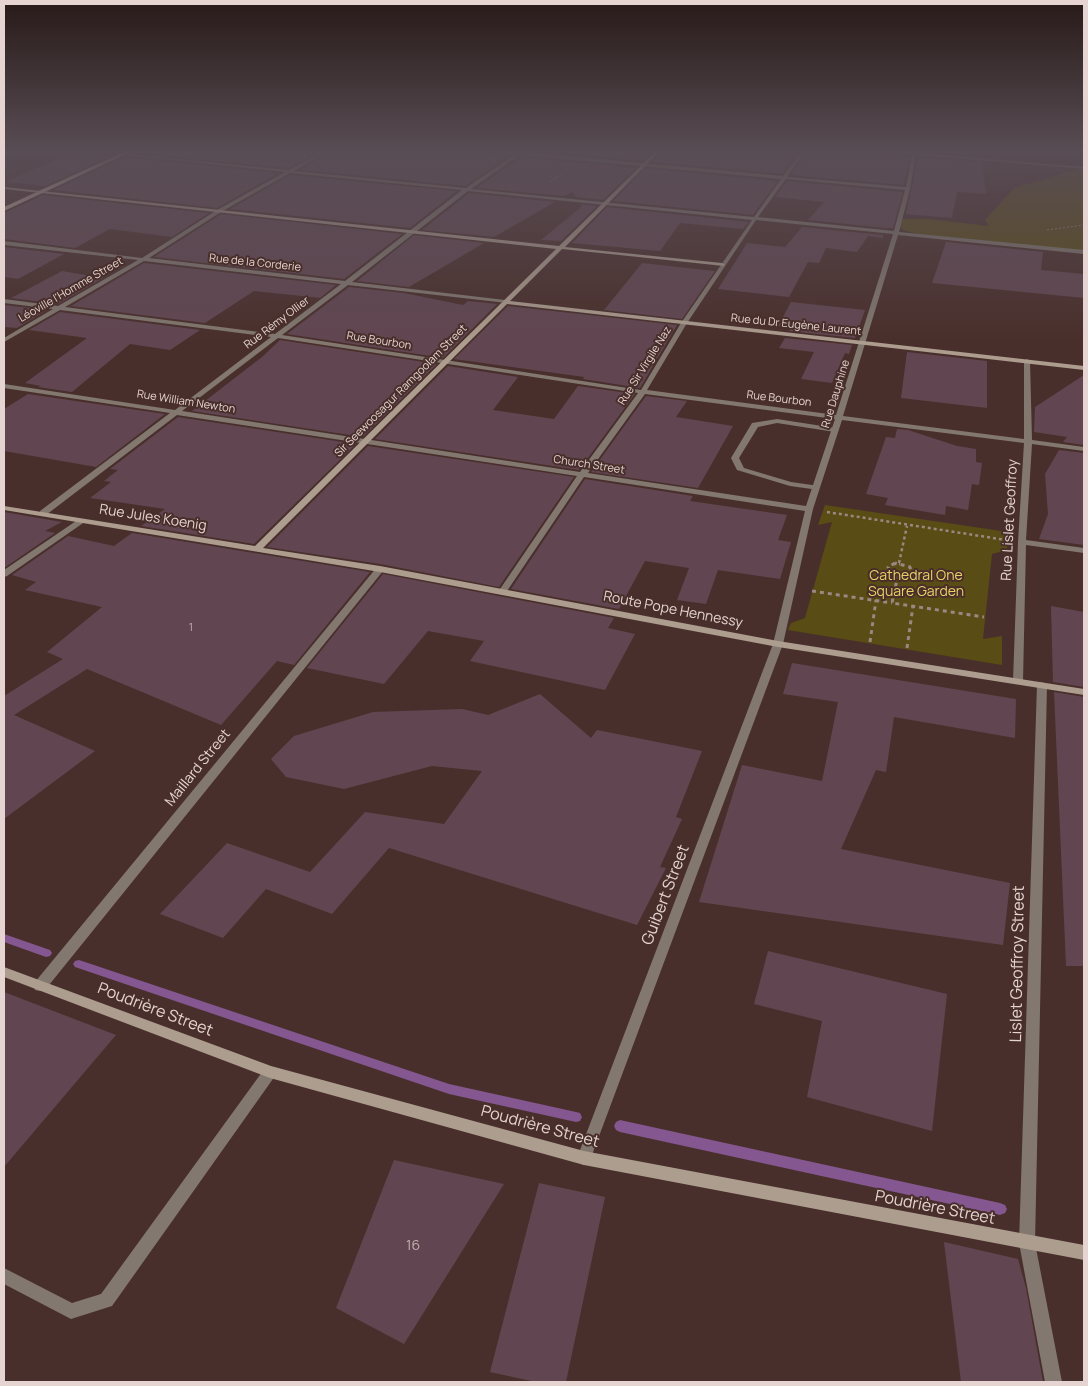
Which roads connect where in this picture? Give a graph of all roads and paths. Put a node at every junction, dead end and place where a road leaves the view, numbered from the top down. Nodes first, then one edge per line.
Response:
1 (213, 215) edge
2 (251, 215) edge
3 (436, 215) edge
4 (594, 215) edge
5 (713, 215) edge
6 (759, 215) edge
7 (901, 215) edge
8 (756, 219) junction
9 (896, 232) junction
10 (413, 233) junction
11 (4, 243) edge
12 (558, 248) junction
13 (1084, 252) edge
14 (141, 261) junction
15 (722, 265) junction
16 (346, 284) junction
17 (4, 301) edge
18 (505, 302) junction
19 (59, 308) junction
20 (684, 323) junction
21 (276, 336) junction
22 (4, 340) edge
23 (862, 343) junction
24 (1027, 361) junction
25 (446, 362) junction
26 (1084, 368) edge
27 (4, 386) edge
28 (643, 392) junction
29 (176, 411) junction
30 (839, 417) junction
31 (835, 430) junction
32 (1028, 441) junction
33 (365, 442) junction
34 (1084, 449) edge
35 (582, 475) junction
36 (816, 488) junction
37 (4, 508) edge
38 (809, 509) junction
39 (43, 514) junction
40 (82, 521) junction
41 (907, 526) junction
42 (1022, 542) junction
43 (258, 548) junction
44 (1084, 551) edge
45 (899, 563) junction
46 (380, 569) junction
47 (4, 574) edge
48 (898, 575) junction
49 (812, 591) dead end
50 (502, 592) junction
51 (876, 600) junction
52 (892, 603) junction
53 (913, 606) junction
54 (984, 617) dead end
55 (870, 643) dead end
56 (778, 644) junction
57 (907, 649) dead end
58 (1018, 681) junction
59 (1042, 685) junction
60 (1084, 692) edge
61 (4, 972) edge
62 (40, 986) junction
63 (270, 1072) junction
64 (584, 1158) junction
65 (1028, 1243) junction
66 (1084, 1253) edge
67 (4, 1276) edge
68 (1054, 1382) edge

1 - 14 street, Léoville l'Homme Street
2 - 10 main road
3 - 10 street, Rue Rémy Ollier
4 - 12 main road, Sir Seewoosagur Ramgoolam Street
5 - 8 street
6 - 8 street, Rue Sir Virgile Naz
7 - 9 street, Rue Dauphine
8 - 9 street
8 - 15 street, Rue Sir Virgile Naz
9 - 13 street
9 - 23 street, Rue Dauphine
10 - 12 main road
10 - 16 street, Rue Rémy Ollier
11 - 14 street, Rue de la Corderie
12 - 15 main road
12 - 18 main road, Sir Seewoosagur Ramgoolam Street
14 - 16 street, Rue de la Corderie
14 - 19 street, Léoville l'Homme Street
15 - 20 street, Rue Sir Virgile Naz
16 - 18 street, Rue de la Corderie
16 - 21 street, Rue Rémy Ollier
17 - 19 street, Rue Bourbon
18 - 20 main road, Rue du Dr Eugène Laurent
18 - 25 main road, Sir Seewoosagur Ramgoolam Street
19 - 21 street, Rue Bourbon
19 - 22 street, Léoville l'Homme Street
20 - 23 main road, Rue du Dr Eugène Laurent
20 - 28 street, Rue Sir Virgile Naz
21 - 25 street, Rue Bourbon
21 - 29 street, Rue Rémy Ollier
23 - 24 main road, Rue du Dr Eugène Laurent
23 - 30 street, Rue Dauphine
24 - 26 main road, Rue du Dr Eugène Laurent
24 - 32 street, Rue Lislet Geoffroy
25 - 28 street, Rue Bourbon
25 - 33 main road, Sir Seewoosagur Ramgoolam Street
27 - 29 street, Rue William Newton
28 - 30 street, Rue Bourbon
28 - 35 street, Rue Sir Virgile Naz
29 - 33 street, Rue William Newton
29 - 39 street, Rue Rémy Ollier
30 - 31 street, Rue Dauphine
30 - 32 street, Rue Bourbon
31 - 36 street, Rue Dauphine
31 - 36 street
32 - 34 street, Rue Bourbon
32 - 42 street, Rue Lislet Geoffroy
33 - 35 street, Church Street
33 - 43 main road, Sir Seewoosagur Ramgoolam Street
35 - 38 street, Church Street
35 - 50 street, Rue Sir Virgile Naz
36 - 38 street, Rue Dauphine
37 - 39 main road, Rue Jules Koenig
38 - 41 path
38 - 56 street, Rue Dauphine
39 - 40 main road, Rue Jules Koenig
40 - 43 main road, Rue Jules Koenig
40 - 47 street
41 - 42 path
41 - 45 path
42 - 44 street
42 - 58 street, Rue Lislet Geoffroy
43 - 46 main road, Route Pope Hennessy
45 - 48 path
45 - 48 path
46 - 50 main road, Route Pope Hennessy
46 - 62 street, Maillard Street
48 - 52 path
49 - 51 path
50 - 56 main road, Route Pope Hennessy
51 - 52 path
51 - 55 path
52 - 53 path
53 - 54 path
53 - 57 path
56 - 58 main road, Route Pope Hennessy
56 - 64 street, Guibert Street
58 - 59 main road, Route Pope Hennessy
59 - 60 main road, Route Pope Hennessy
59 - 65 street, Lislet Geoffroy Street
61 - 62 main road, Poudrière Street
62 - 63 main road, Poudrière Street
63 - 64 main road, Poudrière Street
63 - 67 street
64 - 65 main road, Poudrière Street
65 - 66 main road, Poudrière Street
65 - 68 street, Lislet Geoffroy Street

